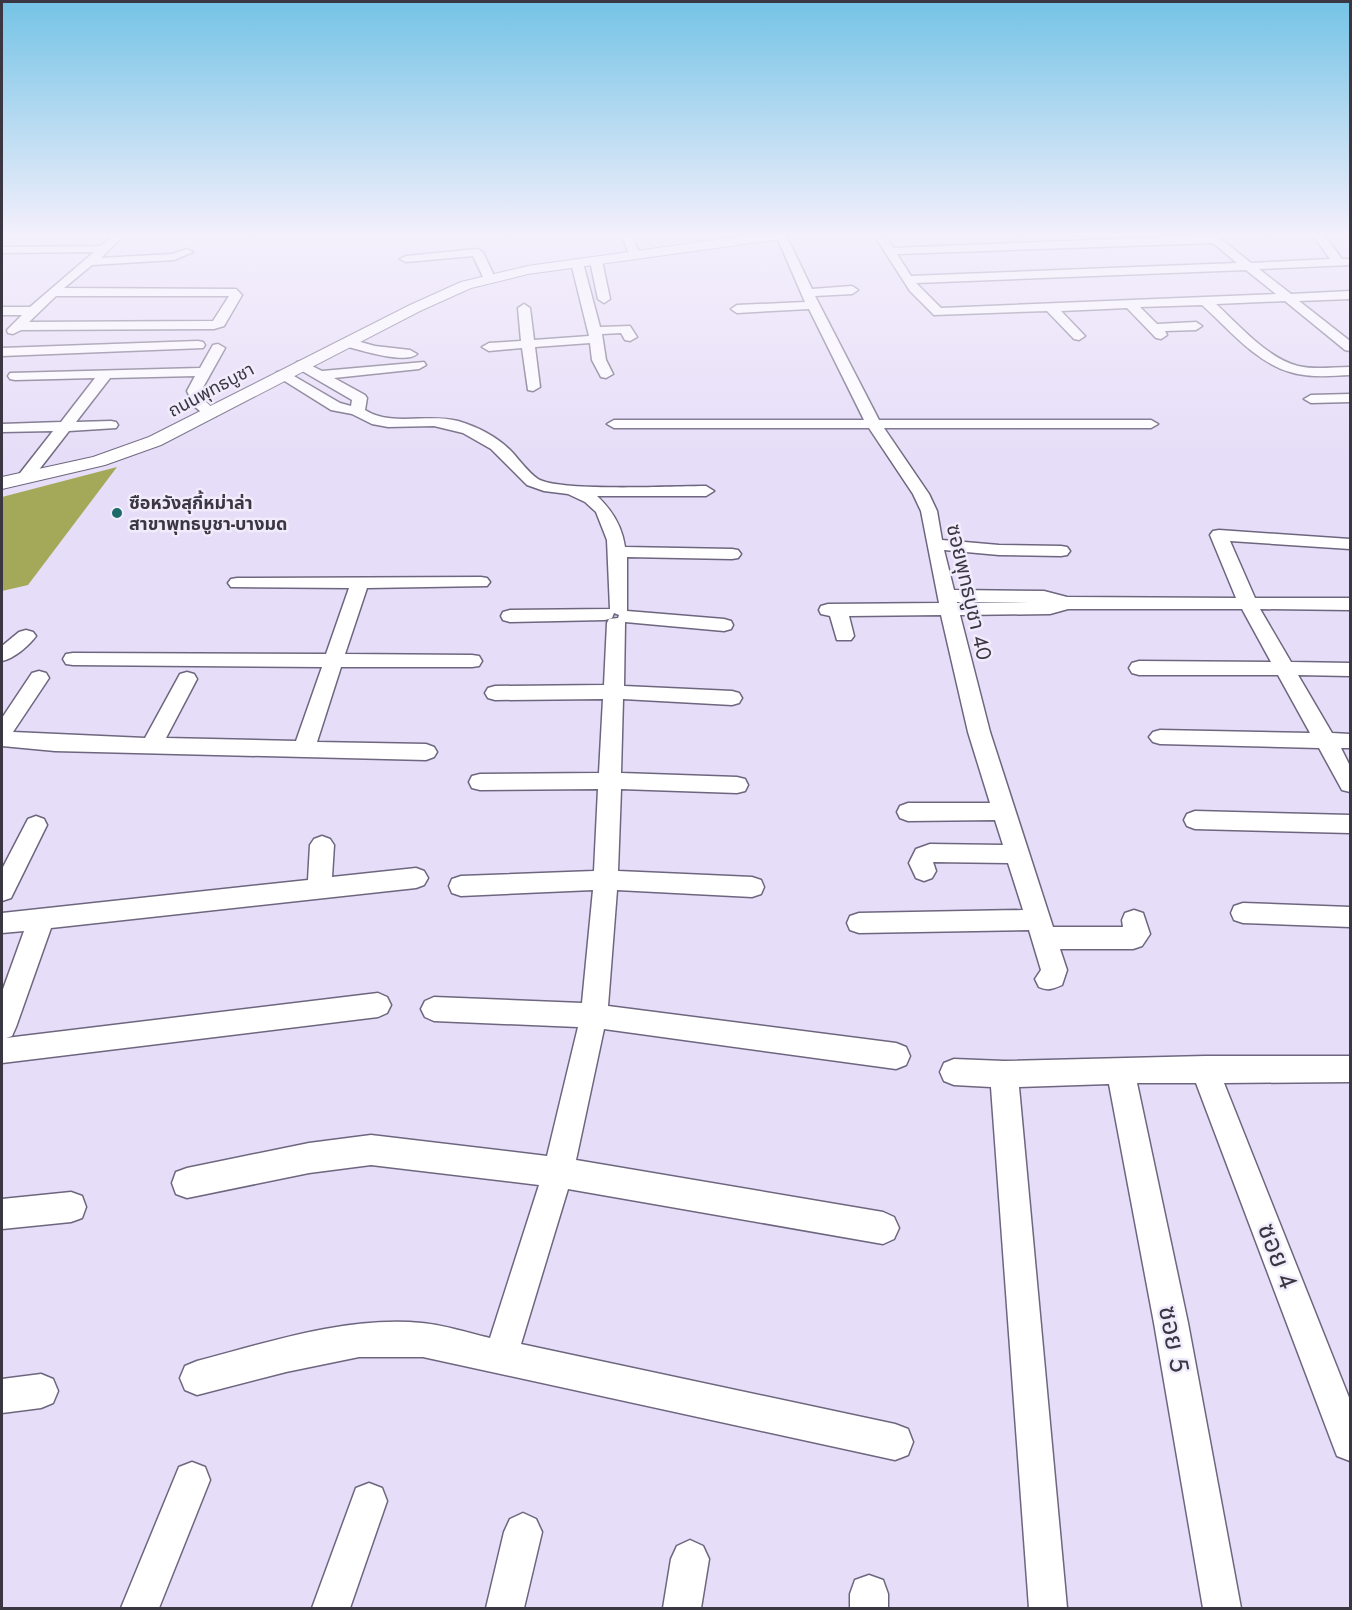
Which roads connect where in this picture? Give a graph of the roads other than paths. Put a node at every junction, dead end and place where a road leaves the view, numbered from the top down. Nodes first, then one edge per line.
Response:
1 (227, 310) edge
2 (410, 310) edge
3 (524, 310) edge
4 (589, 310) edge
5 (817, 310) edge
6 (935, 310) edge
7 (991, 310) edge
8 (1053, 310) edge
9 (1136, 310) edge
10 (1216, 310) edge
11 (1306, 310) edge
12 (2, 311) edge
13 (33, 311) joint
14 (17, 326) junction
15 (1196, 326) dead end
16 (1350, 331) edge
17 (1332, 332) junction
18 (595, 335) junction
19 (1079, 336) dead end
20 (630, 337) dead end
21 (2, 342) edge
22 (346, 342) junction
23 (528, 344) junction
24 (198, 345) dead end
25 (489, 347) dead end
26 (1350, 347) edge
27 (218, 348) dead end
28 (2, 352) edge
29 (302, 365) junction
30 (1350, 371) edge
31 (205, 372) junction
32 (106, 374) junction
33 (606, 374) dead end
34 (282, 375) junction
35 (321, 375) junction
36 (15, 376) dead end
37 (533, 387) dead end
38 (1350, 398) edge
39 (1311, 399) dead end
40 (357, 411) junction
41 (211, 413) junction
42 (614, 424) dead end
43 (1151, 424) dead end
44 (111, 425) dead end
45 (874, 425) junction
46 (63, 426) junction
47 (2, 428) edge
48 (25, 477) junction
49 (2, 483) edge
50 (573, 490) junction
51 (706, 491) dead end
52 (934, 544) junction
53 (1350, 544) edge
54 (1061, 551) dead end
55 (619, 552) junction
56 (732, 554) dead end
57 (481, 582) dead end
58 (237, 583) dead end
59 (359, 584) junction
60 (947, 602) junction
61 (1248, 604) junction
62 (1350, 604) edge
63 (510, 616) dead end
64 (617, 616) junction
65 (724, 625) dead end
66 (26, 636) dead end
67 (844, 636) dead end
68 (2, 655) edge
69 (335, 658) junction
70 (73, 659) dead end
71 (472, 661) dead end
72 (1139, 668) dead end
73 (1285, 668) junction
74 (1350, 669) edge
75 (39, 678) dead end
76 (187, 679) dead end
77 (615, 692) junction
78 (495, 693) dead end
79 (732, 698) dead end
80 (2, 733) edge
81 (1160, 737) dead end
82 (2, 739) edge
83 (1325, 740) junction
84 (1350, 741) edge
85 (152, 746) junction
86 (304, 749) junction
87 (426, 752) dead end
88 (611, 780) junction
89 (480, 782) dead end
90 (1350, 784) edge
91 (737, 785) dead end
92 (1002, 811) junction
93 (908, 812) dead end
94 (1195, 820) dead end
95 (1350, 824) edge
96 (36, 825) dead end
97 (321, 845) dead end
98 (1016, 854) junction
99 (924, 871) dead end
100 (416, 878) dead end
101 (606, 880) junction
102 (461, 886) dead end
103 (752, 887) dead end
104 (318, 889) junction
105 (2, 891) edge
106 (1244, 913) dead end
107 (1350, 917) edge
108 (41, 920) junction
109 (1134, 920) dead end
110 (2, 922) edge
111 (859, 922) dead end
112 (1041, 929) junction
113 (1048, 979) dead end
114 (378, 1005) dead end
115 (434, 1010) dead end
116 (594, 1016) junction
117 (2, 1027) edge
118 (2, 1051) edge
119 (896, 1056) dead end
120 (1205, 1069) junction
121 (1350, 1069) edge
122 (1120, 1071) junction
123 (954, 1072) dead end
124 (1004, 1074) junction
125 (558, 1172) junction
126 (187, 1183) dead end
127 (71, 1207) dead end
128 (2, 1214) edge
129 (883, 1228) dead end
130 (501, 1356) junction
131 (197, 1378) dead end
132 (41, 1391) dead end
133 (2, 1396) edge
134 (895, 1442) dead end
135 (1350, 1443) edge
136 (192, 1480) dead end
137 (369, 1501) dead end
138 (522, 1532) dead end
139 (690, 1559) dead end
140 (140, 1608) edge
141 (332, 1608) edge
142 (505, 1608) edge
143 (682, 1608) edge
144 (1048, 1608) edge
145 (1222, 1608) edge

1 - 14 street
2 - 22 main road, ถนนพุทธบูชา
3 - 23 street
4 - 18 street
5 - 45 street, ซอยพุทธบูชา 40
6 - 7 street
8 - 19 street
9 - 15 street
10 - 30 street
11 - 17 street
12 - 13 street
13 - 14 street
14 - 21 street
16 - 17 street
17 - 26 street
18 - 20 street
18 - 23 street
18 - 33 street
22 - 29 main road, ถนนพุทธบูชา
22 - 35 street
23 - 25 street
23 - 37 street
24 - 28 street
27 - 31 street
29 - 34 main road, ถนนพุทธบูชา
29 - 35 street
31 - 32 street
31 - 41 street
32 - 36 street
32 - 46 street
34 - 40 street
34 - 41 main road, ถนนพุทธบูชา
35 - 40 street
38 - 39 street
40 - 50 street
41 - 48 main road, ถนนพุทธบูชา
42 - 45 street
43 - 45 street
44 - 46 street
45 - 52 street, ซอยพุทธบูชา 40
46 - 47 street
46 - 48 street
48 - 49 main road, ถนนพุทธบูชา
50 - 51 street
50 - 55 street
52 - 54 street
52 - 60 street, ซอยพุทธบูชา 40
53 - 61 street
55 - 56 street
55 - 64 street
57 - 59 street
58 - 59 street
59 - 69 street
60 - 61 street
60 - 67 street
60 - 92 street, ซอยพุทธบูชา 40
61 - 62 street
61 - 73 street
63 - 64 street
64 - 65 street
64 - 77 street
66 - 68 street
69 - 70 street
69 - 71 street
69 - 86 street
72 - 73 street
73 - 74 street
73 - 83 street
75 - 80 street
76 - 85 street
77 - 78 street
77 - 79 street
77 - 88 street
81 - 83 street
82 - 85 street
83 - 84 street
83 - 90 street
85 - 86 street
86 - 87 street
88 - 89 street
88 - 91 street
88 - 101 street
92 - 93 street
92 - 98 street, ซอยพุทธบูชา 40
94 - 95 street
96 - 105 street
97 - 104 street
98 - 99 street
98 - 112 street, ซอยพุทธบูชา 40
100 - 104 street
101 - 102 street
101 - 103 street
101 - 116 street
104 - 108 street
106 - 107 street
108 - 110 street
108 - 117 street
109 - 112 street
111 - 112 street
112 - 113 street, ซอยพุทธบูชา 40
114 - 118 street
115 - 116 street
116 - 119 street
116 - 125 street
120 - 121 street
120 - 122 street
120 - 135 street, ซอย 4
122 - 124 street
122 - 145 street, ซอย 5
123 - 124 street
124 - 144 street
125 - 126 street
125 - 129 street
125 - 130 street
127 - 128 street
130 - 131 street
130 - 134 street
132 - 133 street
136 - 140 street
137 - 141 street
138 - 142 street
139 - 143 street

